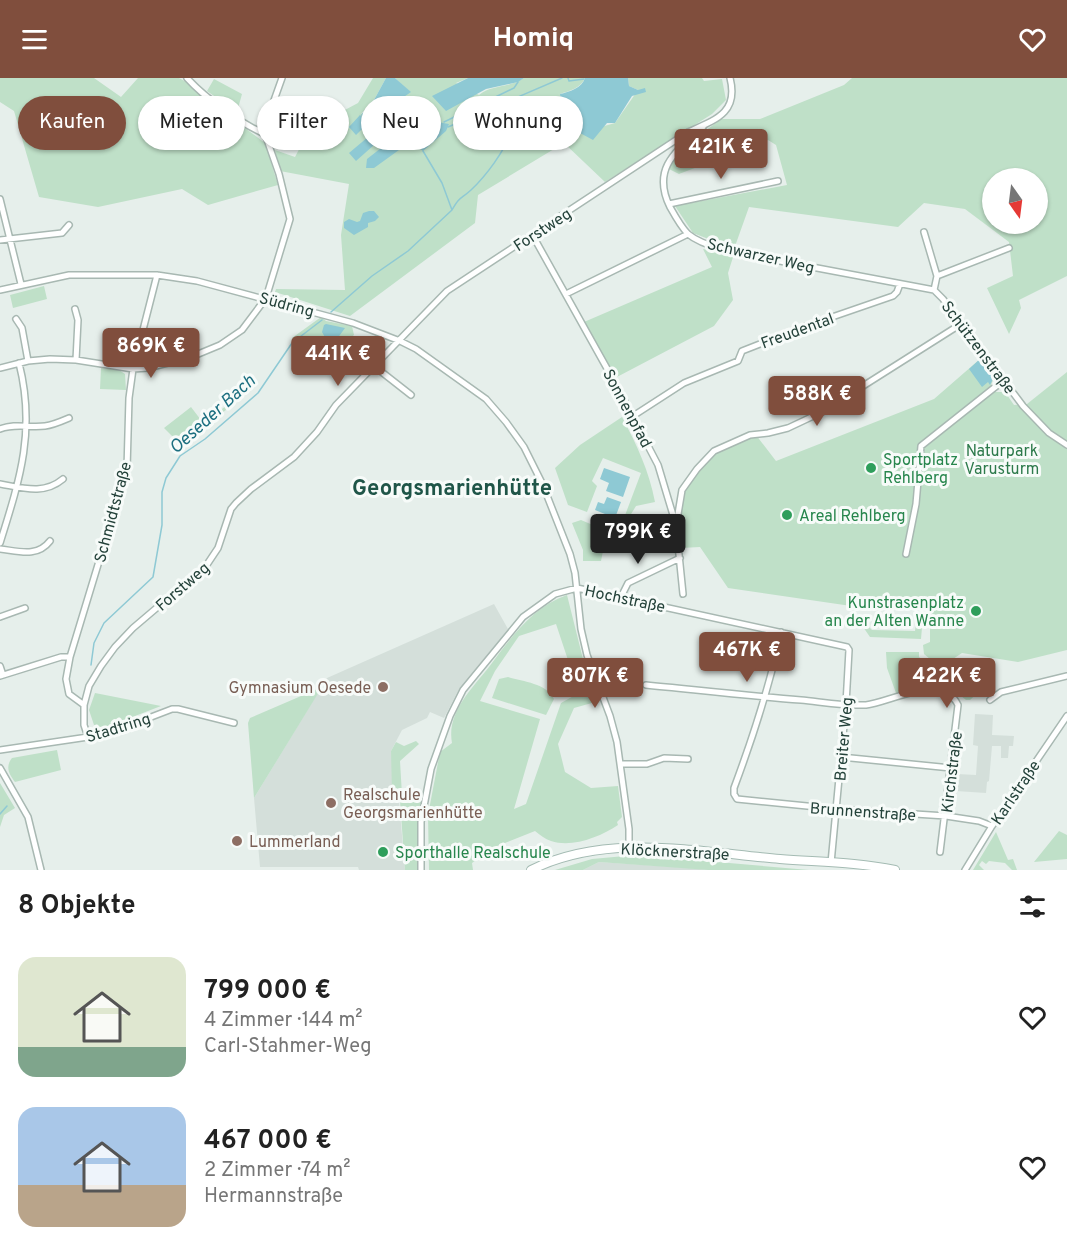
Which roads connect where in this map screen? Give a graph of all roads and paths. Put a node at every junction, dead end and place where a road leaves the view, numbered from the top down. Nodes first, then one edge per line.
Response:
1 (187, 78) edge
2 (282, 78) edge
3 (730, 78) edge
4 (276, 96) edge
5 (708, 123) junction
6 (257, 129) edge
7 (271, 150) edge
8 (778, 181) dead end
9 (0, 199) edge
10 (669, 204) junction
11 (69, 225) dead end
12 (924, 232) dead end
13 (688, 234) junction
14 (533, 236) junction
15 (0, 240) edge
16 (10, 240) junction
17 (1009, 248) dead end
18 (157, 275) junction
19 (937, 276) junction
20 (21, 284) junction
21 (900, 284) junction
22 (0, 290) edge
23 (934, 290) junction
24 (566, 294) junction
25 (266, 298) junction
26 (75, 309) dead end
27 (16, 319) dead end
28 (962, 324) junction
29 (400, 340) junction
30 (76, 360) junction
31 (28, 361) junction
32 (19, 363) junction
33 (374, 366) junction
34 (0, 368) edge
35 (133, 369) junction
36 (1004, 380) junction
37 (411, 395) dead end
38 (633, 416) junction
39 (69, 418) dead end
40 (27, 427) junction
41 (0, 429) edge
42 (1067, 446) edge
43 (63, 479) dead end
44 (0, 484) edge
45 (16, 487) junction
46 (676, 525) junction
47 (50, 541) dead end
48 (0, 543) edge
49 (0, 549) edge
50 (906, 554) dead end
51 (680, 558) junction
52 (577, 588) junction
53 (683, 594) dead end
54 (621, 597) junction
55 (26, 608) dead end
56 (0, 617) edge
57 (781, 632) junction
58 (849, 650) joint
59 (70, 657) junction
60 (0, 666) edge
61 (1, 676) edge
62 (1067, 676) edge
63 (646, 685) dead end
64 (765, 697) junction
65 (990, 700) dead end
66 (846, 704) junction
67 (84, 705) junction
68 (1067, 716) edge
69 (234, 723) dead end
70 (88, 737) junction
71 (0, 750) edge
72 (841, 757) junction
73 (688, 759) dead end
74 (620, 764) junction
75 (0, 768) edge
76 (951, 768) junction
77 (837, 810) junction
78 (946, 816) junction
79 (992, 826) junction
80 (629, 847) junction
81 (940, 852) dead end
82 (831, 863) junction
83 (41, 870) edge
84 (421, 870) edge
85 (531, 870) edge
86 (895, 870) edge
87 (964, 870) edge

1 - 6 street
2 - 4 street
3 - 5 street, Forstweg
5 - 10 street, Schwarzer Weg
5 - 14 street, Forstweg
7 - 25 street
8 - 10 street
9 - 16 street
10 - 13 street, Schwarzer Weg
11 - 16 street
12 - 19 street, Schützenstraße
13 - 21 street, Schwarzer Weg
13 - 24 street
14 - 24 street, Sonnenpfad
14 - 29 street, Forstweg
15 - 16 street
16 - 20 street
17 - 19 street
18 - 20 street, Südring
18 - 25 street, Südring
18 - 35 street, Schmidtstraße
19 - 23 street, Schützenstraße
20 - 22 street, Südring
21 - 23 street, Schwarzer Weg
21 - 38 street, Freudental
23 - 28 street, Schützenstraße
24 - 38 street, Sonnenpfad
25 - 29 street, Südring
25 - 35 street
26 - 30 street
27 - 31 street
28 - 36 street, Schützenstraße
28 - 46 street
29 - 33 street, Forstweg
29 - 52 street, Südring
30 - 31 street
30 - 35 street
31 - 32 street
32 - 34 street
32 - 40 street
33 - 37 street
33 - 67 street, Forstweg
35 - 59 street, Schmidtstraße
36 - 42 street, Schützenstraße
36 - 50 street
38 - 46 street, Sonnenpfad
39 - 40 street
40 - 41 street
40 - 45 street
43 - 45 street
44 - 45 street
45 - 48 street
46 - 51 street, Sonnenpfad
47 - 49 street
51 - 53 street, Sonnenpfad
51 - 54 street
52 - 54 street, Hochstraße
52 - 74 street, Südring
52 - 84 street
54 - 57 street, Hochstraße
55 - 56 street
57 - 58 street, Hochstraße
57 - 64 street
58 - 66 street, Breiter Weg
59 - 61 street
59 - 67 street, Schmidtstraße
60 - 61 street
62 - 65 street
63 - 64 street
64 - 66 street
64 - 77 street, Brunnenstraße
66 - 72 street, Breiter Weg
66 - 76 street, Kirchstraße
67 - 70 street, Forstweg
68 - 79 street, Karlstraße
69 - 70 street, Stadtring
70 - 71 street, Stadtring
72 - 76 street
72 - 77 street, Breiter Weg
73 - 74 street
74 - 80 street, Südring
75 - 83 street
76 - 78 street, Kirchstraße
77 - 78 street, Brunnenstraße
77 - 82 street, Breiter Weg
78 - 79 street, Brunnenstraße
78 - 81 street, Kirchstraße
79 - 87 street, Karlstraße
80 - 82 main road, Klöcknerstraße
80 - 85 main road, Klöcknerstraße
82 - 86 main road, Klöcknerstraße

